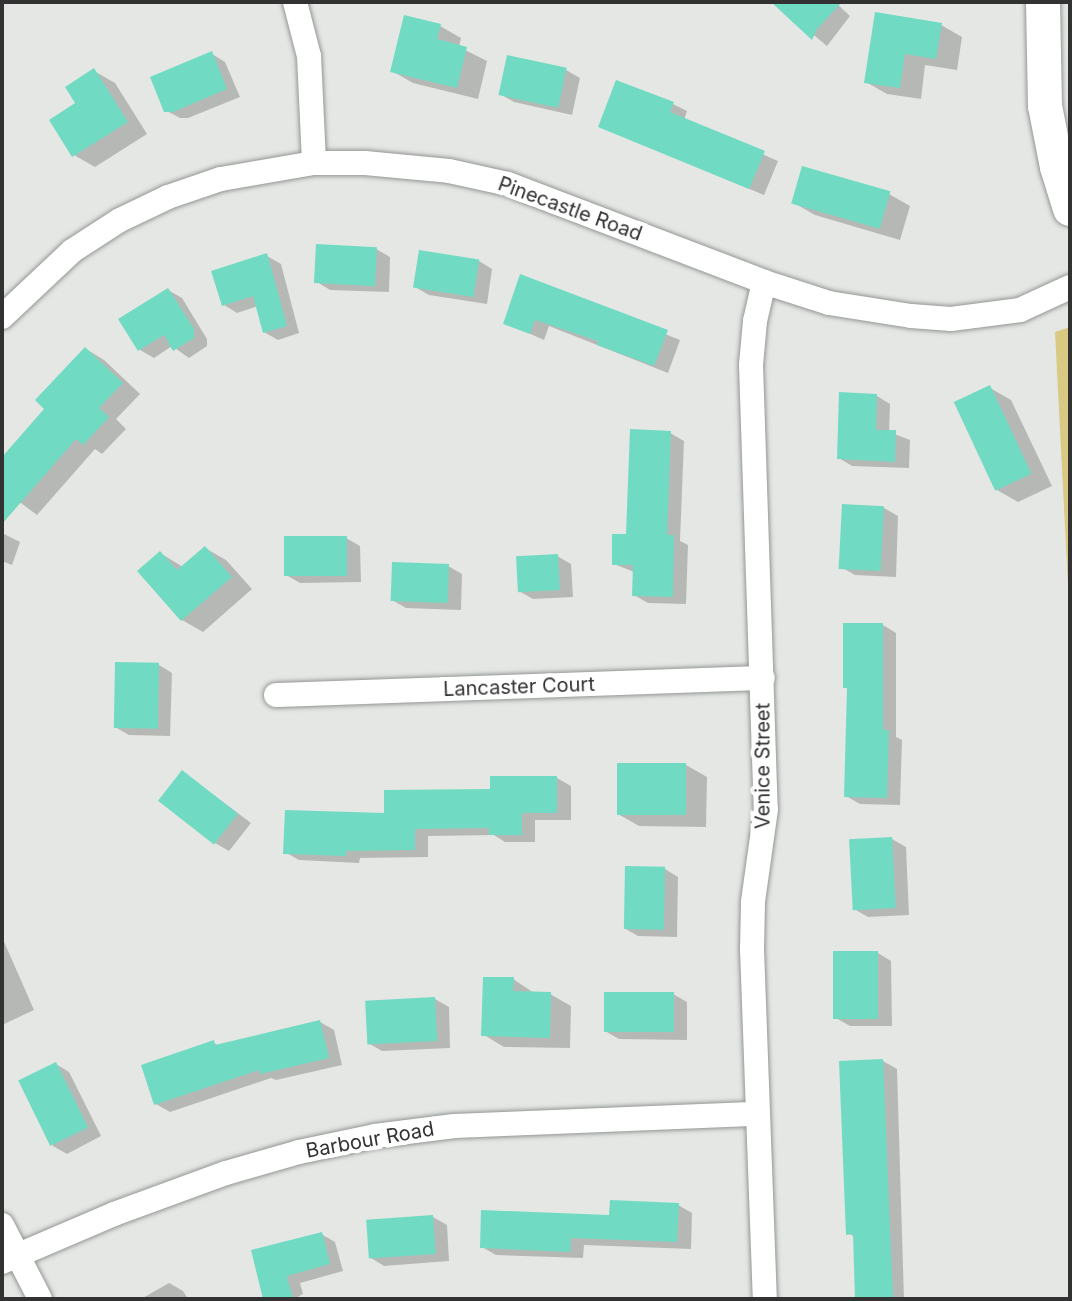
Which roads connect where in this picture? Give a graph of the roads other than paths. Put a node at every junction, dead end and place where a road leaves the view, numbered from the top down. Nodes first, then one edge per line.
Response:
1 (295, 2) edge
2 (1043, 2) edge
3 (314, 163) junction
4 (1070, 209) edge
5 (764, 282) junction
6 (1070, 287) edge
7 (11, 289) edge
8 (2, 317) edge
9 (763, 678) junction
10 (276, 695) dead end
11 (758, 1114) junction
12 (2, 1225) edge
13 (9, 1258) edge
14 (40, 1299) edge
15 (765, 1299) edge

1 - 3 street
2 - 4 main road
3 - 5 street, Pinecastle Road
3 - 7 street, Pinecastle Road
5 - 6 street, Pinecastle Road
5 - 9 street, Venice Street
7 - 8 street, Pinecastle Road
9 - 10 street, Lancaster Court
9 - 11 street, Venice Street
11 - 13 street, Barbour Road
11 - 15 street, Venice Street
12 - 13 street
13 - 14 street

